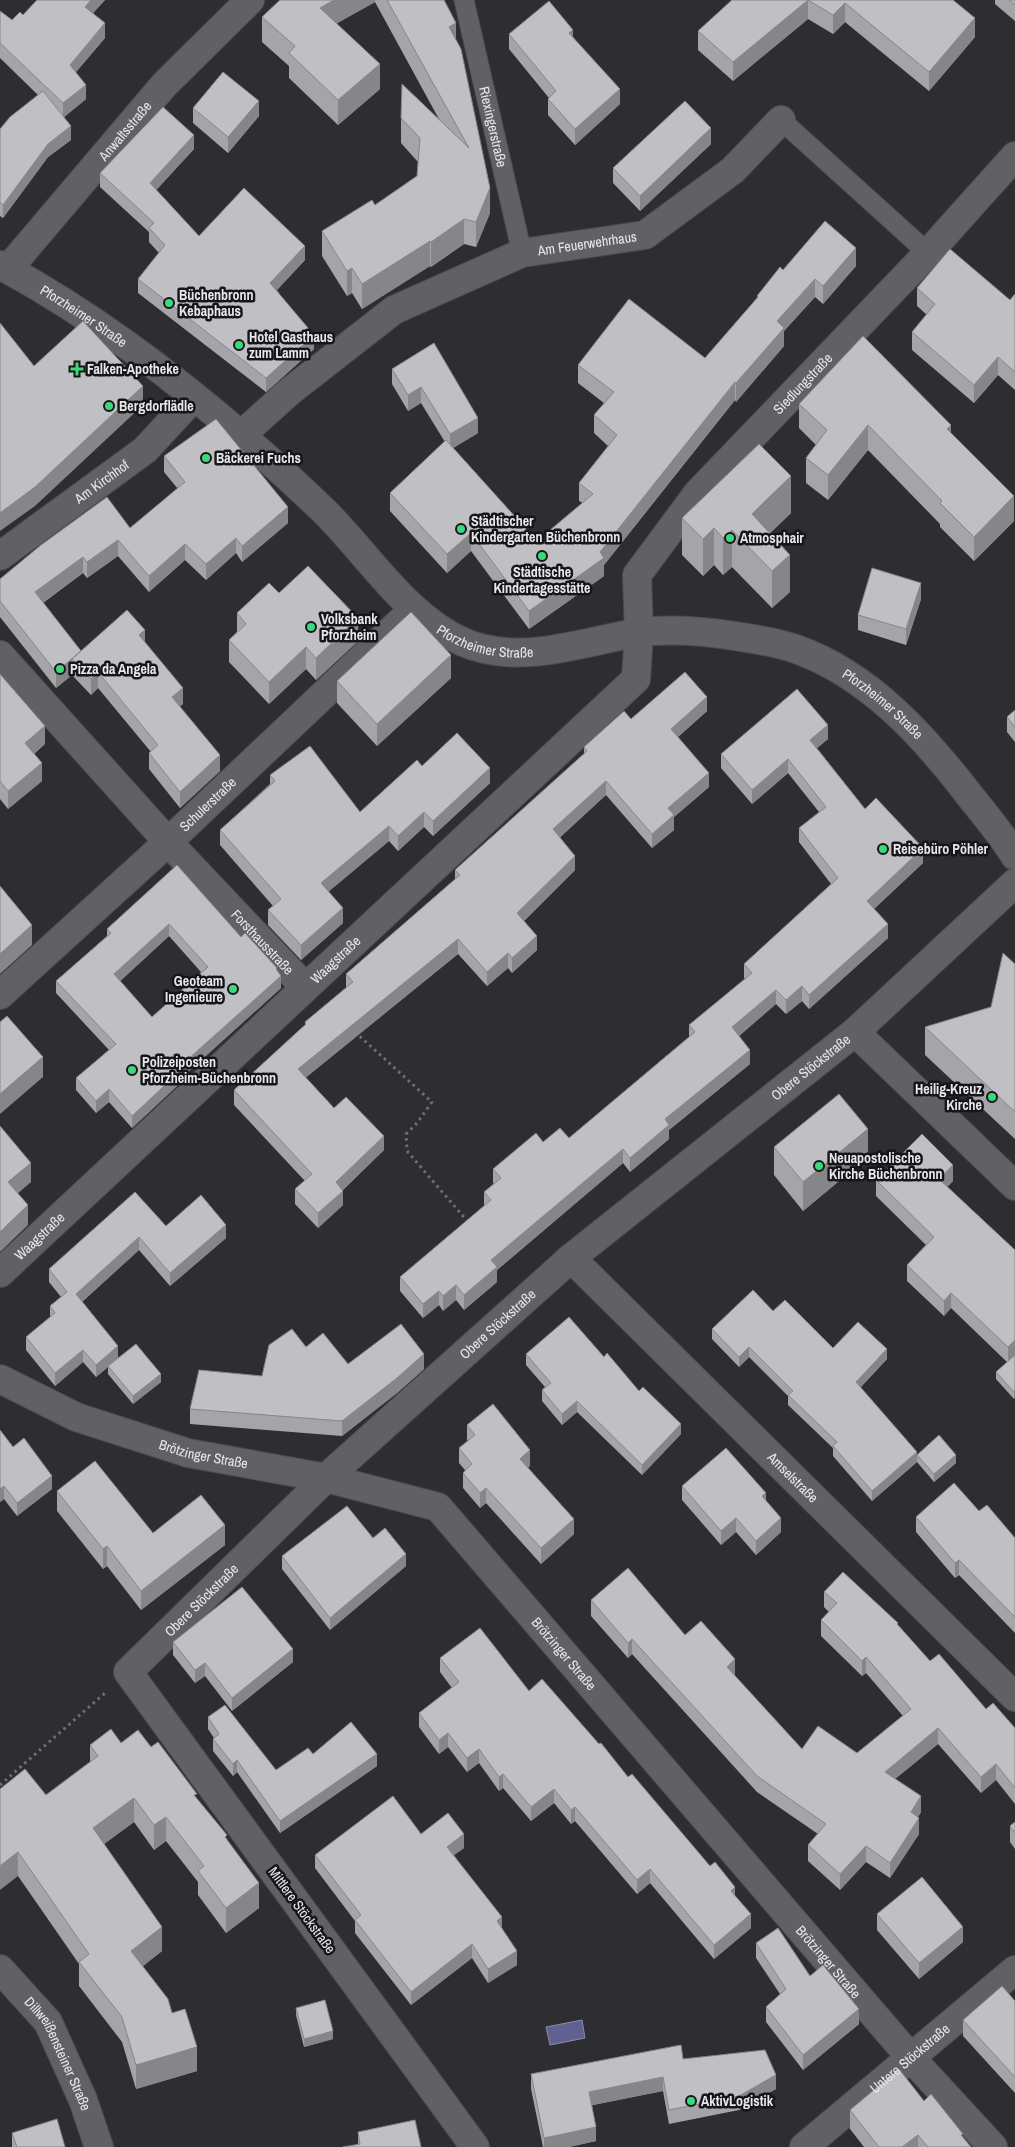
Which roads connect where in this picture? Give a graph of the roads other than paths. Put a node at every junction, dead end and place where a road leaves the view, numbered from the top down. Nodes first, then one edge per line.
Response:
1 (250, 0) edge
2 (464, 0) edge
3 (781, 120) joint
4 (1015, 156) edge
5 (522, 252) junction
6 (928, 253) junction
7 (4, 267) edge
8 (194, 397) junction
9 (240, 436) junction
10 (0, 556) edge
11 (414, 609) junction
12 (639, 633) junction
13 (0, 655) edge
14 (168, 842) junction
15 (1012, 846) edge
16 (1015, 883) edge
17 (305, 987) junction
18 (0, 996) edge
19 (855, 1032) junction
20 (1015, 1186) edge
21 (572, 1258) junction
22 (0, 1273) edge
23 (0, 1379) edge
24 (326, 1478) junction
25 (128, 1672) joint
26 (1015, 1697) edge
27 (0, 1969) edge
28 (1015, 1970) edge
29 (911, 2058) junction
30 (99, 2147) edge
31 (476, 2147) edge
32 (804, 2147) edge
33 (993, 2147) edge

1 - 7 street, Anwaltsstraße
2 - 5 lane, Riexingerstraße
3 - 5 street, Am Feuerwehrhaus
3 - 6 lane, Am Feuerwehrhaus
4 - 6 street, Siedlungstraße
5 - 9 street, Am Feuerwehrhaus
6 - 12 street, Siedlungstraße
7 - 8 street, Pforzheimer Straße
8 - 9 street, Pforzheimer Straße
8 - 10 street, Am Kirchhof
9 - 11 street, Pforzheimer Straße
11 - 12 street, Pforzheimer Straße
11 - 14 street, Schulerstraße
12 - 15 street, Pforzheimer Straße
12 - 17 street, Waagstraße
13 - 14 street, Forsthausstraße
14 - 17 street, Forsthausstraße
14 - 18 street, Schulerstraße
16 - 19 street, Obere Stöckstraße
17 - 22 street, Waagstraße
19 - 20 street
19 - 21 street, Obere Stöckstraße
21 - 24 street, Obere Stöckstraße
21 - 26 street, Amselstraße
23 - 24 street, Brötzinger Straße
24 - 25 street, Obere Stöckstraße
24 - 29 street, Brötzinger Straße
25 - 31 street, Mittlere Stöckstraße
27 - 30 street, Dillweißensteiner Straße
28 - 29 street, Untere Stöckstraße
29 - 32 street, Untere Stöckstraße
29 - 33 street, Brötzinger Straße

